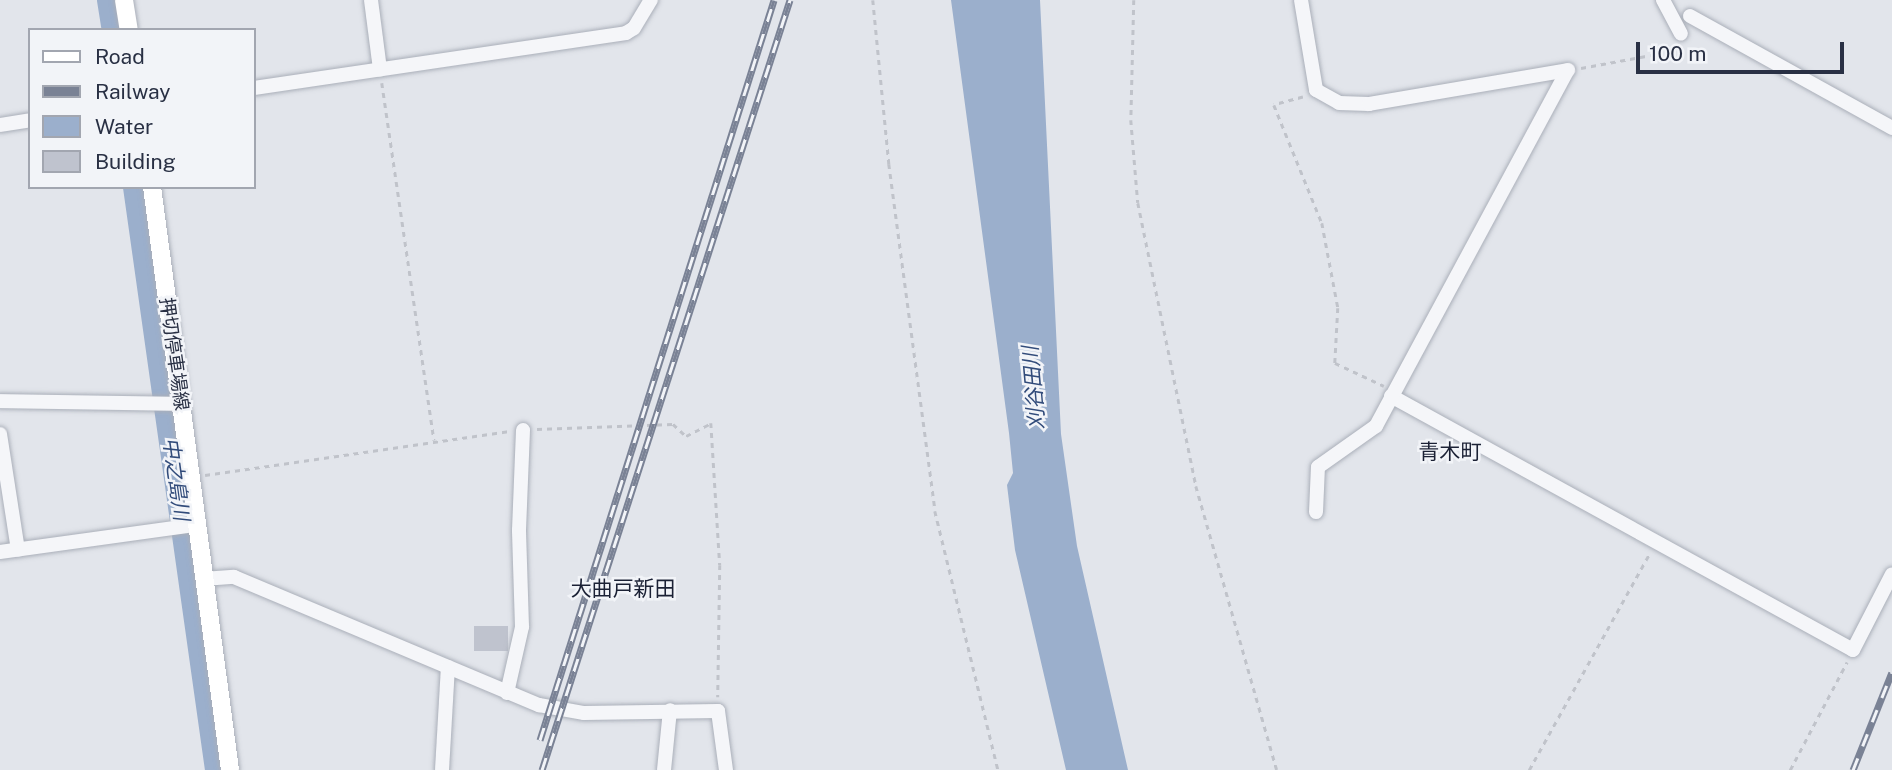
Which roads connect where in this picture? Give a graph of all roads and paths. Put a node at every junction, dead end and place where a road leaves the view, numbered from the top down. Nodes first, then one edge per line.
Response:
1 (124, 0) edge
2 (371, 0) edge
3 (651, 0) edge
4 (873, 0) edge
5 (1134, 0) edge
6 (1301, 0) edge
7 (1663, 0) edge
8 (1690, 16) dead end
9 (129, 28) edge
10 (1681, 34) joint
11 (380, 69) junction
12 (1568, 70) junction
13 (256, 88) edge
14 (1324, 92) junction
15 (28, 120) edge
16 (0, 125) edge
17 (1892, 128) edge
18 (152, 189) edge
19 (1391, 396) junction
20 (0, 401) edge
21 (181, 404) junction
22 (523, 430) junction
23 (0, 435) edge
24 (434, 442) junction
25 (191, 478) junction
26 (1316, 512) dead end
27 (194, 526) junction
28 (1656, 542) junction
29 (18, 550) junction
30 (0, 552) edge
31 (1892, 574) edge
32 (203, 579) junction
33 (1853, 650) junction
34 (448, 667) junction
35 (508, 693) junction
36 (670, 710) junction
37 (718, 712) junction
38 (230, 770) edge
39 (442, 770) edge
40 (664, 770) edge
41 (726, 770) edge
42 (998, 770) edge
43 (1278, 770) edge
44 (1529, 770) edge
45 (1790, 770) edge

1 - 9 main road
2 - 11 street
3 - 11 street
4 - 42 path
5 - 43 path
6 - 14 street
7 - 10 street
8 - 17 street
10 - 12 path
11 - 13 street
11 - 24 path
12 - 14 street
12 - 19 street
14 - 19 path
15 - 16 street
18 - 21 main road, 押切停車場線
19 - 26 street
19 - 28 street
20 - 21 street
21 - 25 main road, 押切停車場線
22 - 24 path
22 - 35 street
22 - 37 path
23 - 29 street
24 - 25 path
25 - 27 main road, 押切停車場線
27 - 29 street
27 - 32 main road, 押切停車場線
28 - 33 street
28 - 44 path
29 - 30 street
31 - 33 street
32 - 34 street
32 - 38 main road, 押切停車場線
33 - 45 path
34 - 35 street
34 - 39 street
35 - 36 street
36 - 37 street
36 - 40 street
37 - 41 street

